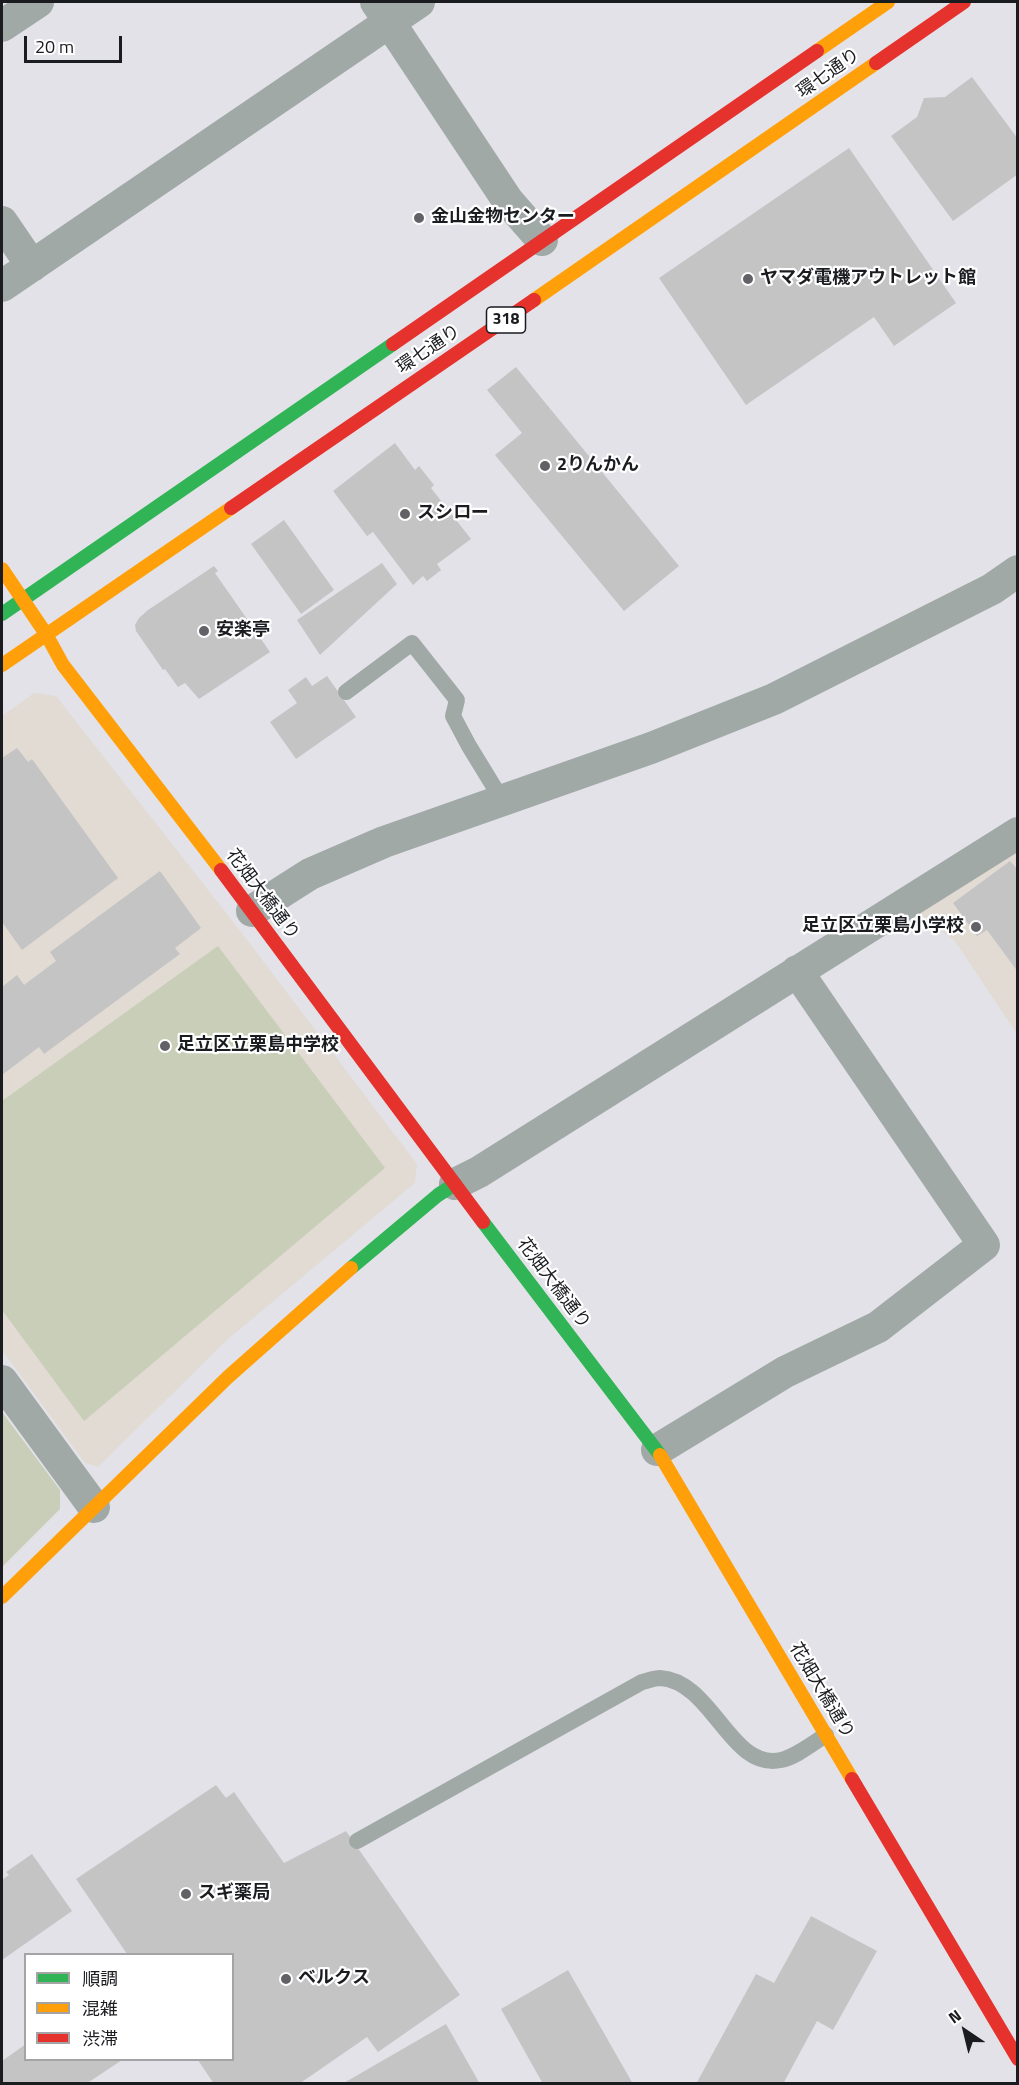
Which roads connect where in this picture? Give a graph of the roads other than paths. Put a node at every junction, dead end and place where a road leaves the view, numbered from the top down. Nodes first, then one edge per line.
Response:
1 (38, 2) edge
2 (419, 2) edge
3 (888, 2) edge
4 (964, 2) edge
5 (383, 12) edge
6 (2, 26) edge
7 (2, 222) edge
8 (542, 240) junction
9 (32, 266) junction
10 (2, 286) edge
11 (2, 570) edge
12 (1017, 571) edge
13 (22, 600) junction
14 (2, 614) edge
15 (46, 634) junction
16 (2, 665) edge
17 (346, 692) dead end
18 (502, 800) junction
19 (1017, 833) edge
20 (252, 911) junction
21 (797, 971) junction
22 (455, 1184) junction
23 (2, 1381) edge
24 (657, 1450) junction
25 (94, 1507) junction
26 (2, 1597) edge
27 (826, 1735) junction
28 (357, 1841) dead end
29 (1016, 2055) edge

1 - 6 street
2 - 5 street
3 - 8 street, 環七通り / 318
4 - 15 street, 環七通り / 318
5 - 8 street
5 - 9 street
7 - 9 street
8 - 13 street, 環七通り / 318
9 - 10 street
11 - 13 street, 花畑大橋通り
12 - 18 street
13 - 14 street, 環七通り / 318
13 - 15 street, 花畑大橋通り
15 - 16 street, 環七通り / 318
15 - 20 street, 花畑大橋通り
17 - 18 lane
18 - 20 street
19 - 21 street
20 - 22 street, 花畑大橋通り
21 - 22 street
21 - 24 street
22 - 24 street, 花畑大橋通り
22 - 25 street
23 - 25 street
24 - 27 street, 花畑大橋通り
25 - 26 street
27 - 28 lane
27 - 29 street, 花畑大橋通り

